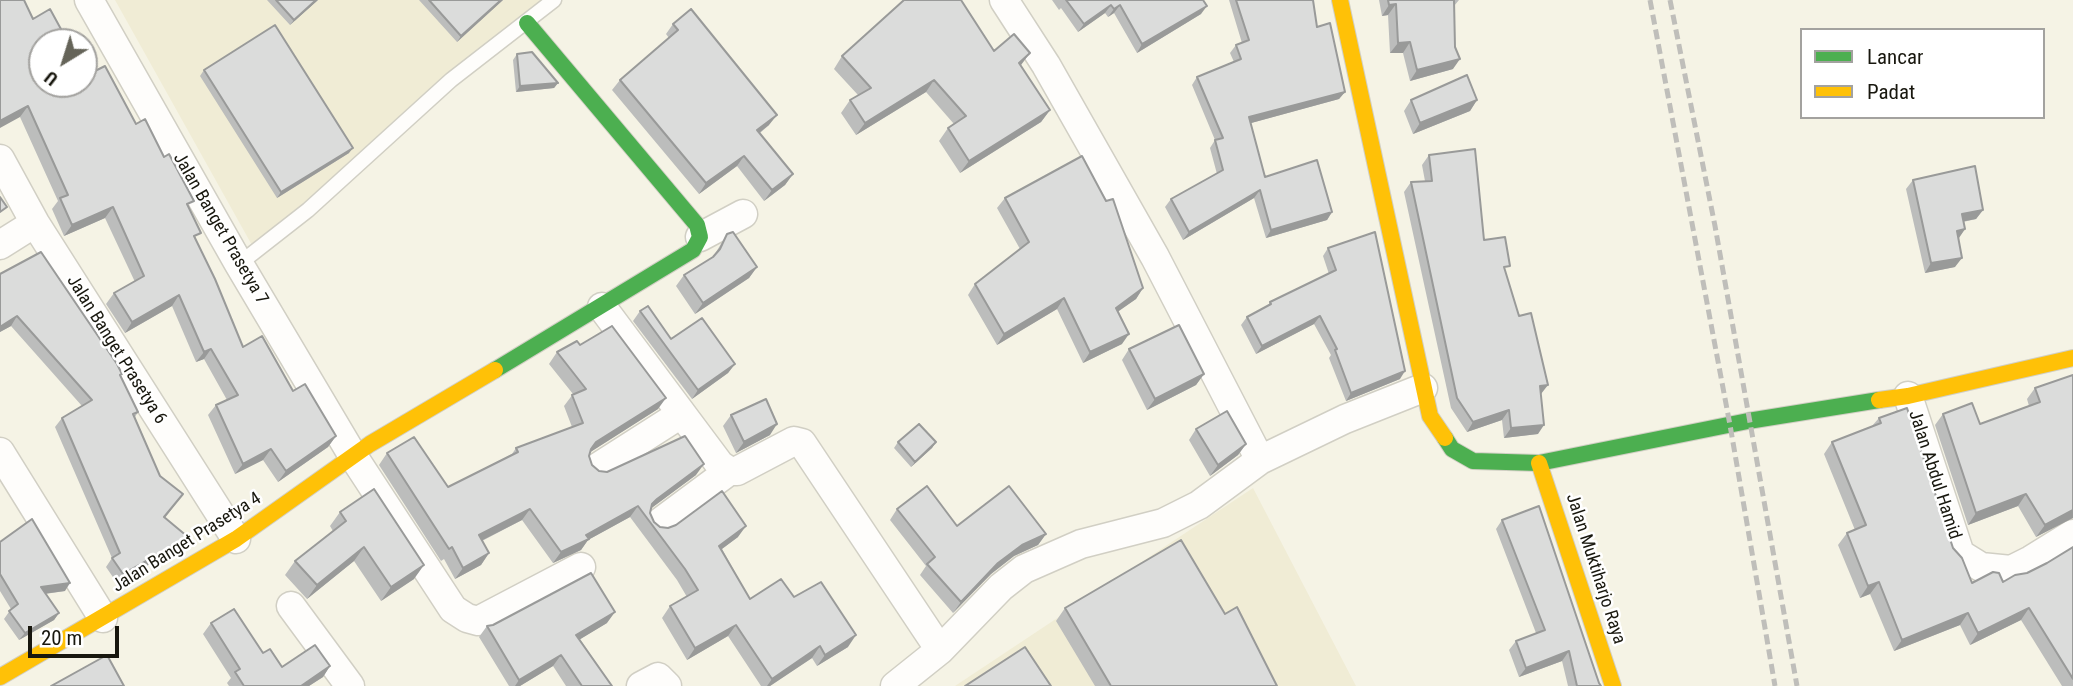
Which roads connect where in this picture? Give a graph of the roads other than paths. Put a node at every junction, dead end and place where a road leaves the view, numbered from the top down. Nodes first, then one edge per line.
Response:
1 (89, 0) edge
2 (554, 0) edge
3 (1004, 0) edge
4 (1340, 0) edge
5 (527, 23) junction
6 (0, 159) edge
7 (743, 214) dead end
8 (35, 223) junction
9 (700, 237) junction
10 (0, 245) edge
11 (239, 264) junction
12 (601, 307) junction
13 (2073, 358) edge
14 (1423, 388) junction
15 (1908, 396) junction
16 (681, 414) junction
17 (0, 452) edge
18 (354, 456) junction
19 (1260, 460) junction
20 (1539, 463) junction
21 (598, 467) edge
22 (729, 471) junction
23 (659, 523) edge
24 (2073, 534) edge
25 (236, 539) junction
26 (581, 567) dead end
27 (291, 606) dead end
28 (103, 618) junction
29 (940, 650) junction
30 (0, 677) edge
31 (350, 686) edge
32 (641, 686) edge
33 (667, 686) edge
34 (895, 686) edge
35 (1613, 686) edge

1 - 11 street, Jalan Banget Prasetya 7
2 - 5 lane
3 - 19 street
4 - 14 street
5 - 9 street
5 - 11 lane
6 - 8 street, Jalan Banget Prasetya 6
7 - 9 street
8 - 10 street
8 - 25 street, Jalan Banget Prasetya 6
9 - 12 street, Jalan Banget Prasetya 4
11 - 18 street, Jalan Banget Prasetya 7
12 - 16 street
12 - 18 street, Jalan Banget Prasetya 4
13 - 15 street
14 - 19 street
14 - 20 street
15 - 20 street
15 - 24 street, Jalan Abdul Hamid
16 - 21 street
16 - 22 street
17 - 28 street
18 - 25 street, Jalan Banget Prasetya 4
18 - 26 street, Jalan Banget Prasetya 7
19 - 29 street
20 - 35 street, Jalan Muktiharjo Raya
22 - 23 street
22 - 29 street
25 - 28 street, Jalan Banget Prasetya 4
27 - 31 street
28 - 30 street, Jalan Banget Prasetya 4
29 - 34 street
32 - 33 street

